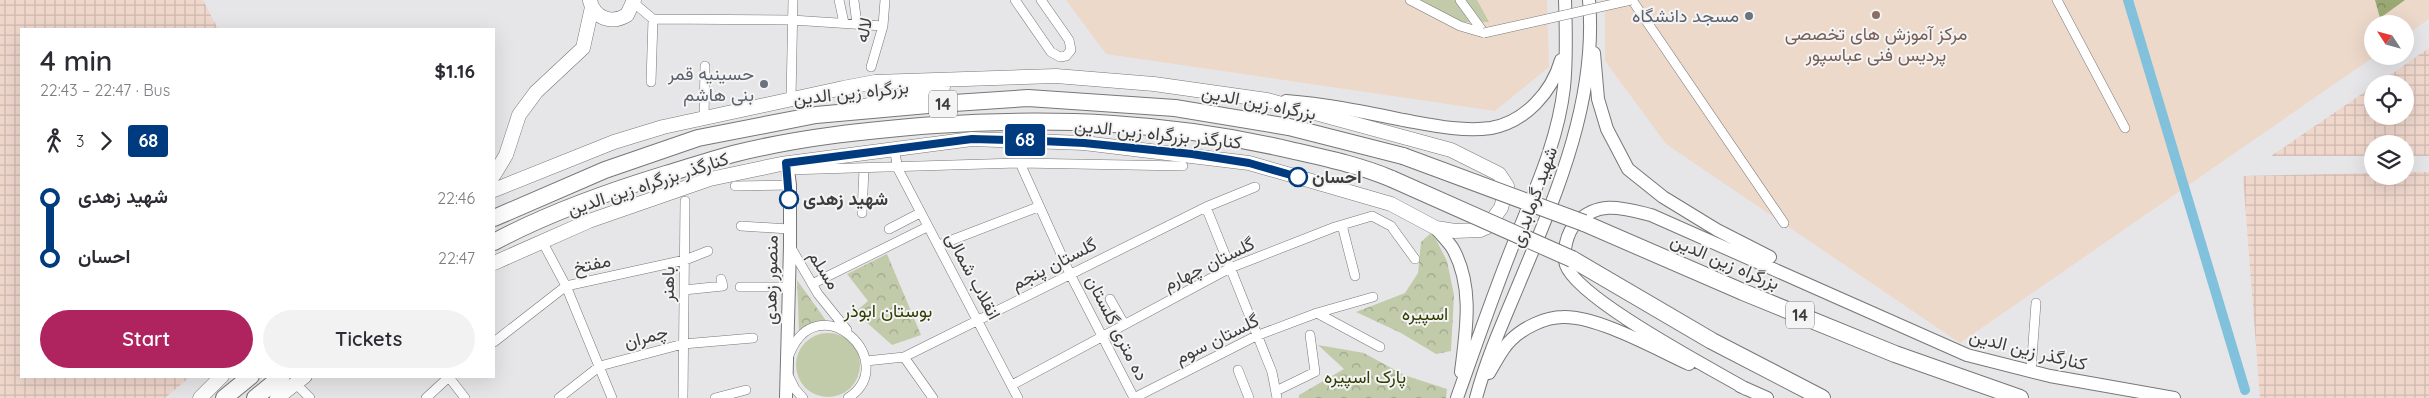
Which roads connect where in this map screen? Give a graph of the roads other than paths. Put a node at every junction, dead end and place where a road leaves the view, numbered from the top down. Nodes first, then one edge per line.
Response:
1 (793, 0) edge
2 (839, 0) edge
3 (886, 0) edge
4 (1015, 0) edge
5 (1041, 0) edge
6 (1410, 0) edge
7 (1460, 0) edge
8 (1565, 0) edge
9 (1589, 0) edge
10 (1632, 0) edge
11 (2057, 0) edge
12 (634, 1) edge
13 (854, 1) edge
14 (590, 2) edge
15 (653, 20) junction
16 (792, 20) junction
17 (844, 23) junction
18 (857, 24) junction
19 (883, 26) junction
20 (1592, 32) junction
21 (1484, 33) junction
22 (1567, 38) junction
23 (705, 66) dead end
24 (871, 67) dead end
25 (1013, 78) junction
26 (650, 82) dead end
27 (791, 99) junction
28 (1267, 100) junction
29 (848, 112) junction
30 (704, 118) junction
31 (2125, 128) dead end
32 (894, 148) junction
33 (1020, 163) junction
34 (1183, 166) dead end
35 (787, 167) junction
36 (864, 169) junction
37 (898, 169) junction
38 (495, 173) edge
39 (735, 186) dead end
40 (790, 186) junction
41 (1255, 187) dead end
42 (495, 190) edge
43 (685, 201) dead end
44 (1038, 207) junction
45 (1206, 207) junction
46 (920, 213) junction
47 (862, 214) dead end
48 (495, 218) edge
49 (589, 220) junction
50 (1784, 223) dead end
51 (1342, 225) junction
52 (741, 226) dead end
53 (927, 227) junction
54 (1436, 228) junction
55 (789, 229) junction
56 (889, 229) dead end
57 (542, 241) junction
58 (495, 242) edge
59 (939, 245) junction
60 (790, 246) junction
61 (708, 251) dead end
62 (495, 255) edge
63 (1415, 259) dead end
64 (685, 260) junction
65 (495, 263) edge
66 (1230, 268) junction
67 (1070, 274) junction
68 (1355, 276) dead end
69 (721, 279) dead end
70 (812, 284) junction
71 (566, 286) junction
72 (740, 287) dead end
73 (789, 287) junction
74 (684, 290) junction
75 (1373, 297) dead end
76 (1110, 299) dead end
77 (1853, 303) junction
78 (2036, 303) dead end
79 (1317, 313) junction
80 (978, 320) junction
81 (1124, 324) junction
82 (850, 334) junction
83 (1310, 335) dead end
84 (1101, 336) junction
85 (1256, 336) junction
86 (752, 338) dead end
87 (495, 341) edge
88 (683, 344) junction
89 (1380, 347) dead end
90 (904, 357) junction
91 (866, 361) junction
92 (600, 366) junction
93 (786, 367) junction
94 (1238, 370) dead end
95 (2031, 371) junction
96 (220, 378) edge
97 (249, 378) edge
98 (448, 378) edge
99 (450, 378) edge
100 (1012, 385) junction
101 (288, 387) edge
102 (859, 388) junction
103 (1746, 389) junction
104 (746, 390) dead end
105 (1277, 394) edge
106 (1458, 396) edge
107 (200, 398) edge
108 (224, 398) edge
109 (255, 398) edge
110 (310, 398) edge
111 (426, 398) edge
112 (466, 398) edge
113 (558, 398) edge
114 (612, 398) edge
115 (683, 398) edge
116 (715, 398) edge
117 (786, 398) edge
118 (803, 398) edge
119 (848, 398) edge
120 (860, 398) edge
121 (933, 398) edge
122 (1018, 398) edge
123 (1134, 398) edge
124 (1249, 398) edge
125 (1478, 398) edge
126 (1767, 398) edge
127 (1822, 398) edge
128 (2020, 398) edge
129 (2174, 398) edge

1 - 16 street
2 - 17 street
3 - 19 street, لاله
4 - 5 street
6 - 21 street
7 - 21 street
8 - 22 main road, شهید گرمابدری
9 - 20 main road, شهید گرمابدری
10 - 21 street, bridge
10 - 50 street
11 - 31 street
12 - 14 main road
12 - 15 street
13 - 18 street
14 - 38 main road
15 - 16 street
15 - 26 street
16 - 17 street
16 - 27 street
17 - 18 street
18 - 19 street
19 - 24 street, لاله
20 - 77 main road
20 - 125 main road, شهید گرمابدری
22 - 28 main road
22 - 106 main road, شهید گرمابدری
23 - 30 street
25 - 27 main road
25 - 28 main road
25 - 29 main road
27 - 30 main road
28 - 54 main road
29 - 48 highway, بزرگراه زین الدین / 14
29 - 128 highway, بزرگراه زین الدین / 14, bridge
30 - 42 main road
32 - 35 main road, کنارگذر بزرگراه زین الدین
32 - 37 street, انقلاب شمالی
32 - 54 main road, کنارگذر بزرگراه زین الدین
33 - 34 street
33 - 37 street
33 - 44 street, ده متری گلستان
35 - 36 street
35 - 40 main road, منصور زهدی
35 - 49 main road, کنارگذر بزرگراه زین الدین
36 - 37 street
36 - 47 street
37 - 46 street, انقلاب شمالی
39 - 40 street
40 - 55 main road, منصور زهدی
41 - 45 street, گلستان پنجم
43 - 64 street, باهنر
44 - 59 street
44 - 67 street, ده متری گلستان
45 - 66 street
45 - 67 street, گلستان پنجم
46 - 53 street, انقلاب شمالی
46 - 56 street
49 - 57 main road, کنارگذر بزرگراه زین الدین
49 - 62 main road
51 - 63 street, گلستان چهارم
51 - 66 street, گلستان چهارم
51 - 68 street
52 - 55 street
53 - 59 street, انقلاب شمالی
53 - 70 street
54 - 106 main road
55 - 60 main road, منصور زهدی
57 - 65 main road, کنارگذر بزرگراه زین الدین
57 - 71 street
58 - 127 highway, 14, bridge
59 - 80 street, انقلاب شمالی
60 - 70 street, مسلم
60 - 73 main road, منصور زهدی
61 - 64 street, مفتخ
64 - 71 street, مفتخ
64 - 74 street, باهنر
66 - 81 street, گلستان چهارم
66 - 85 street
67 - 80 street, گلستان پنجم
67 - 84 street, ده متری گلستان
69 - 74 street
70 - 82 street, مسلم
71 - 87 street, مفتخ
71 - 92 street
72 - 73 street
73 - 93 main road, منصور زهدی
74 - 88 street, باهنر
75 - 79 street, گلستان سوم
76 - 81 street
77 - 95 main road, کنارگذر زین الدین
77 - 103 main road
78 - 95 street
79 - 85 street, گلستان سوم
79 - 89 street
80 - 90 street, گلستان پنجم
80 - 100 street, انقلاب شمالی
81 - 84 street, گلستان چهارم
82 - 91 street, مسلم
82 - 93 street
83 - 105 street
84 - 100 street, گلستان چهارم
84 - 123 street, ده متری گلستان
85 - 105 street
85 - 123 street, گلستان سوم
86 - 88 street, چمران
88 - 92 street, چمران
88 - 115 street, باهنر
90 - 91 street, گلستان پنجم
90 - 121 street
91 - 102 street
92 - 113 street, چمران
92 - 114 street
93 - 117 main road, منصور زهدی
93 - 118 street
94 - 124 street
95 - 129 main road, کنارگذر زین الدین
96 - 107 main road
97 - 108 highway
98 - 111 street
99 - 112 street
100 - 122 street, انقلاب شمالی
101 - 109 highway
101 - 110 street
102 - 119 street
102 - 120 street
103 - 125 main road
103 - 126 main road
104 - 116 street

